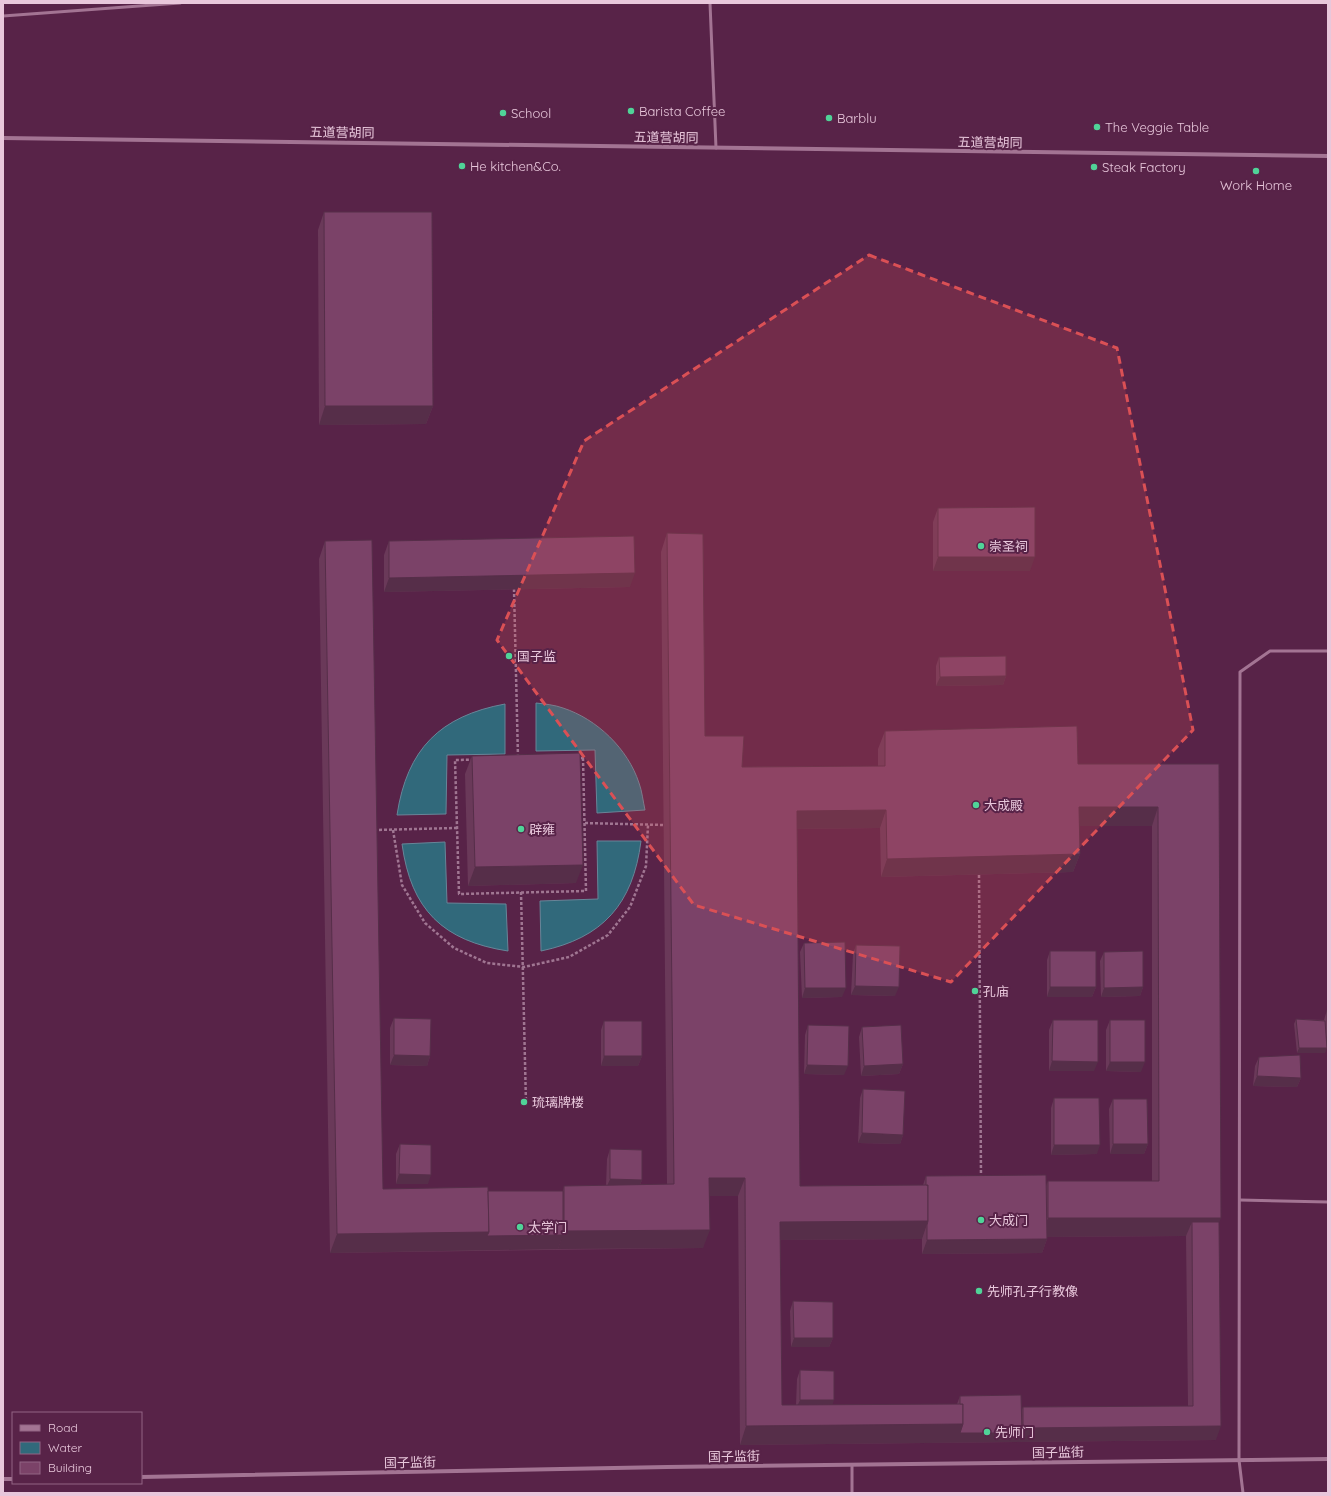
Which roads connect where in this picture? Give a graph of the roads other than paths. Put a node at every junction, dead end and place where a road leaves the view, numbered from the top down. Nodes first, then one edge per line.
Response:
1 (180, 3) edge
2 (710, 3) edge
3 (3, 16) edge
4 (3, 138) edge
5 (716, 148) junction
6 (1328, 156) edge
7 (1328, 651) edge
8 (1240, 1200) junction
9 (1328, 1202) edge
10 (1328, 1459) edge
11 (1240, 1460) junction
12 (852, 1464) junction
13 (142, 1477) edge
14 (852, 1493) edge
15 (1243, 1493) edge

1 - 3 lane
2 - 5 lane
4 - 5 street, 五道营胡同
5 - 6 street, 五道营胡同
7 - 8 lane
8 - 9 lane
8 - 11 lane
10 - 11 street, 国子监街
11 - 12 street, 国子监街
11 - 15 lane
12 - 13 street, 国子监街
12 - 14 lane

